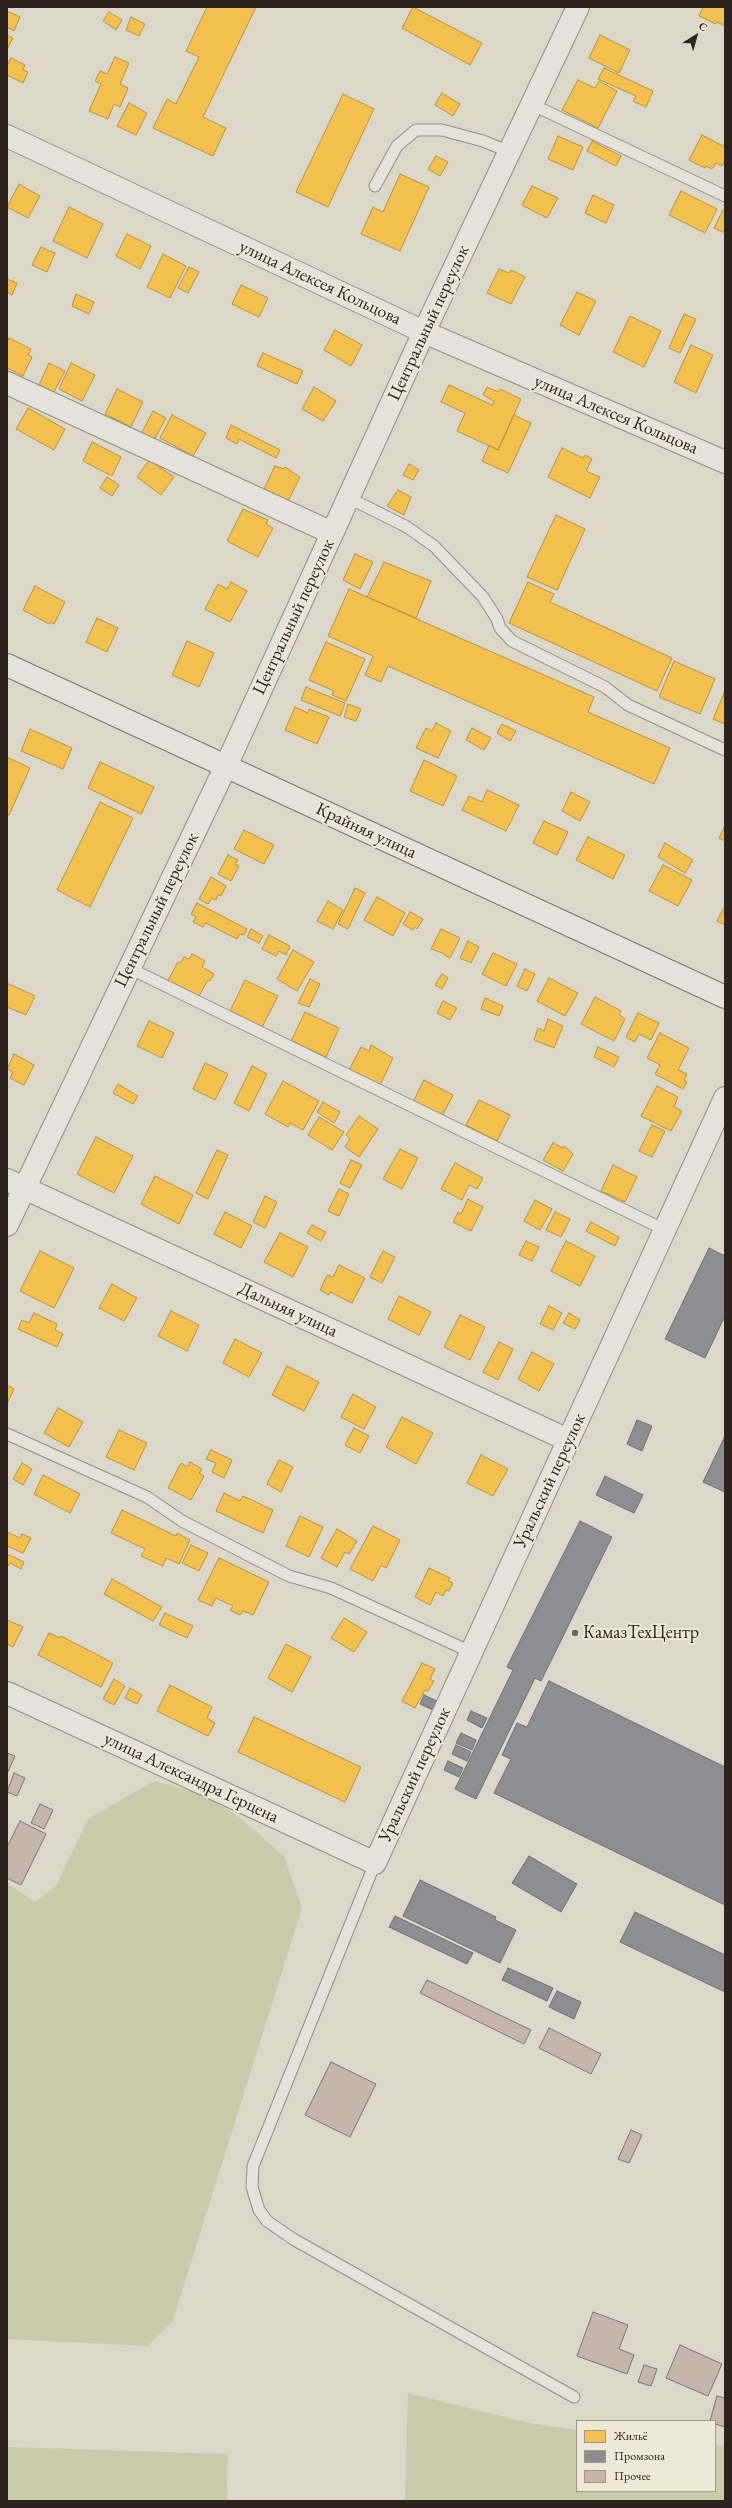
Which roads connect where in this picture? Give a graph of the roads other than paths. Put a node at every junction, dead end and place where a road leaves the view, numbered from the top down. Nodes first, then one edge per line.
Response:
1 (578, 7) edge
2 (533, 105) junction
3 (7, 136) edge
4 (510, 152) junction
5 (375, 186) dead end
6 (725, 196) edge
7 (424, 332) junction
8 (7, 383) edge
9 (725, 462) edge
10 (348, 498) junction
11 (332, 533) junction
12 (7, 665) edge
13 (725, 750) edge
14 (226, 766) junction
15 (129, 968) junction
16 (725, 997) edge
17 (725, 1098) edge
18 (15, 1184) edge
19 (7, 1225) edge
20 (664, 1230) junction
21 (7, 1434) edge
22 (568, 1440) junction
23 (471, 1652) junction
24 (7, 1693) edge
25 (374, 1863) junction
26 (574, 2397) dead end

1 - 2 street, Центральный переулок
2 - 4 street, Центральный переулок
2 - 6 lane
3 - 7 street, улица Алексея Кольцова
4 - 5 lane
4 - 7 street, Центральный переулок
7 - 9 street, улица Алексея Кольцова
7 - 10 street, Центральный переулок
8 - 11 street
10 - 11 street, Центральный переулок
10 - 13 lane
11 - 14 street, Центральный переулок
12 - 14 street, Крайняя улица
14 - 15 street, Центральный переулок
14 - 16 street, Крайняя улица
15 - 18 street, Центральный переулок
15 - 20 lane
17 - 20 street, Уральский переулок
18 - 19 street, Центральный переулок
18 - 22 street, Дальняя улица
20 - 22 street, Уральский переулок
21 - 23 lane
22 - 23 street, Уральский переулок
23 - 25 street, Уральский переулок
24 - 25 street, улица Александра Герцена
25 - 26 lane

